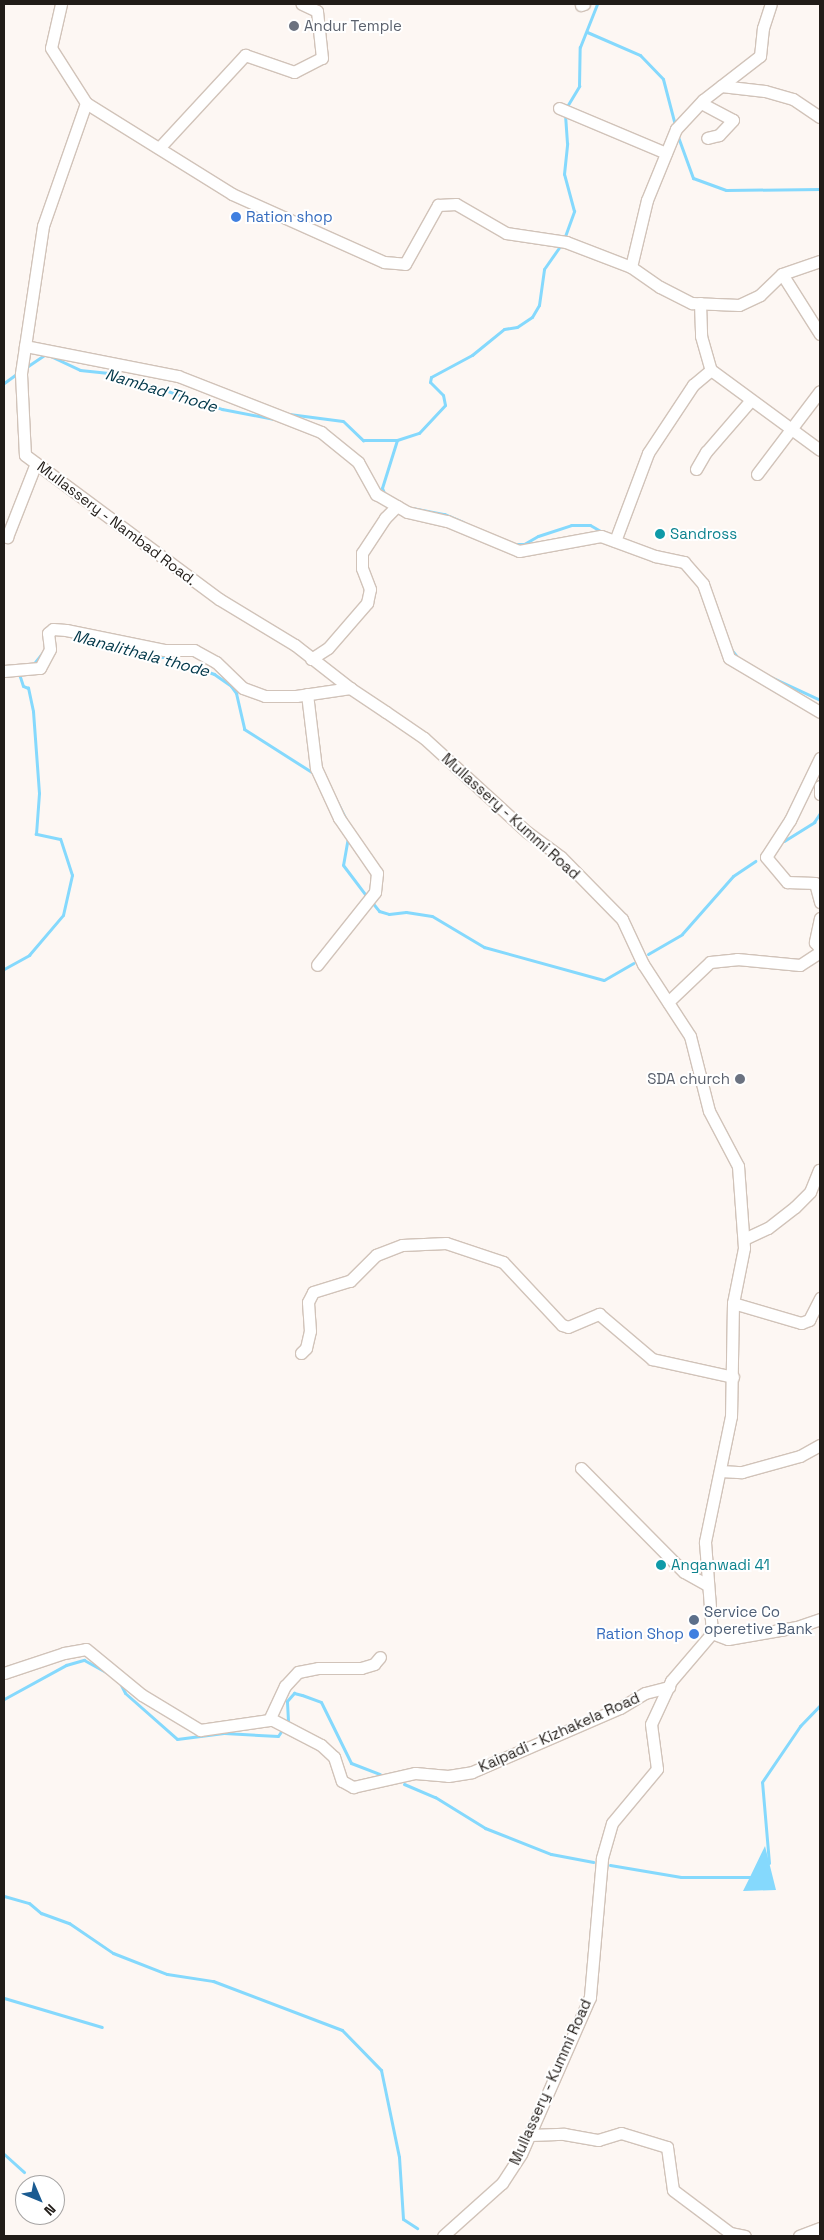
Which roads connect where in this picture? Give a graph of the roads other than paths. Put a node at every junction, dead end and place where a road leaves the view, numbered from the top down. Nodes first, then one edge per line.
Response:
1 (61, 4) edge
2 (302, 4) edge
3 (771, 4) edge
4 (721, 86) junction
5 (86, 103) junction
6 (701, 103) junction
7 (558, 108) dead end
8 (820, 117) edge
9 (706, 138) dead end
10 (159, 148) junction
11 (666, 154) junction
12 (820, 261) edge
13 (631, 267) junction
14 (782, 274) junction
15 (700, 304) junction
16 (820, 334) edge
17 (25, 346) junction
18 (711, 370) junction
19 (820, 391) edge
20 (750, 401) junction
21 (794, 429) junction
22 (820, 450) edge
23 (36, 463) junction
24 (696, 469) dead end
25 (756, 474) dead end
26 (397, 506) junction
27 (5, 540) edge
28 (615, 541) junction
29 (311, 659) junction
30 (4, 671) edge
31 (350, 688) junction
32 (307, 694) junction
33 (820, 712) edge
34 (820, 758) edge
35 (820, 786) edge
36 (820, 794) edge
37 (820, 902) edge
38 (820, 918) edge
39 (818, 951) edge
40 (317, 965) dead end
41 (668, 1002) junction
42 (819, 1170) edge
43 (744, 1239) junction
44 (820, 1298) edge
45 (733, 1303) junction
46 (301, 1353) dead end
47 (733, 1378) junction
48 (820, 1445) edge
49 (581, 1468) dead end
50 (720, 1471) junction
51 (706, 1584) junction
52 (820, 1619) edge
53 (712, 1633) junction
54 (380, 1657) dead end
55 (4, 1673) edge
56 (669, 1687) junction
57 (267, 1719) junction
58 (530, 2135) junction
59 (820, 2228) edge
60 (443, 2236) edge
61 (745, 2236) edge
62 (799, 2236) edge

1 - 5 street
2 - 10 street
3 - 4 street
4 - 6 street
4 - 8 street
5 - 10 street
5 - 17 street, Mullassery - Nambad Road.
6 - 9 street
6 - 11 street
7 - 11 street
10 - 13 street
11 - 13 street
12 - 14 street
13 - 15 street
14 - 15 street
14 - 16 street
15 - 18 street
17 - 23 street, Mullassery - Nambad Road.
17 - 26 street
18 - 20 street
18 - 28 street
19 - 21 street
20 - 21 street
20 - 24 street
21 - 22 street
21 - 25 street
23 - 27 street
23 - 29 street, Mullassery - Nambad Road.
26 - 28 street
26 - 29 street
28 - 33 street
29 - 31 street, Mullassery - Nambad Road.
30 - 32 street
31 - 32 street
31 - 41 street, Mullassery - Kummi Road
32 - 40 street
34 - 37 street
35 - 36 street
38 - 39 street
39 - 41 street
41 - 43 street, Mullassery - Kummi Road
42 - 43 street
43 - 45 street, Mullassery - Kummi Road
44 - 45 street
45 - 47 street, Mullassery - Kummi Road
46 - 47 street
47 - 50 street, Mullassery - Kummi Road
48 - 50 street
49 - 51 street
50 - 51 street, Mullassery - Kummi Road
51 - 53 street, Mullassery - Kummi Road
52 - 53 street
53 - 56 street, Mullassery - Kummi Road
54 - 57 street
55 - 57 street
56 - 57 street, Kaipadi - Kizhakela Road
56 - 58 street, Mullassery - Kummi Road
58 - 60 street, Mullassery - Kummi Road
58 - 61 street
59 - 62 street

